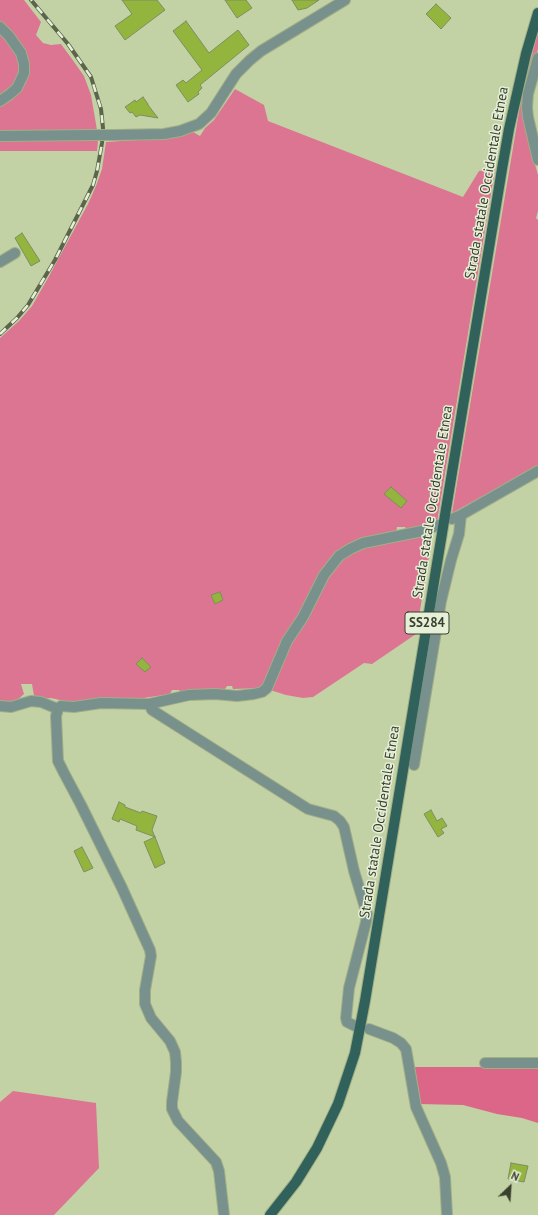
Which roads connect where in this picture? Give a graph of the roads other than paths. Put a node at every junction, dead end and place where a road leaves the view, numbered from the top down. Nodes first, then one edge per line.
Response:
1 (344, 0) edge
2 (538, 13) edge
3 (0, 27) edge
4 (538, 58) edge
5 (0, 101) edge
6 (0, 136) edge
7 (538, 160) edge
8 (15, 253) dead end
9 (0, 262) edge
10 (538, 471) edge
11 (438, 525) dead end
12 (149, 704) junction
13 (0, 706) edge
14 (58, 709) junction
15 (414, 766) dead end
16 (355, 1026) dead end
17 (369, 1029) dead end
18 (485, 1063) dead end
19 (538, 1063) edge
20 (224, 1215) edge
21 (270, 1215) edge
22 (447, 1215) edge

1 - 6 street, bridge
2 - 21 main road, Strada statale Occidentale Etnea / SS284
3 - 5 street
4 - 7 street
8 - 9 street
10 - 15 street
11 - 12 street
12 - 14 street
12 - 16 street
13 - 14 street
14 - 20 street
17 - 22 street
18 - 19 street

